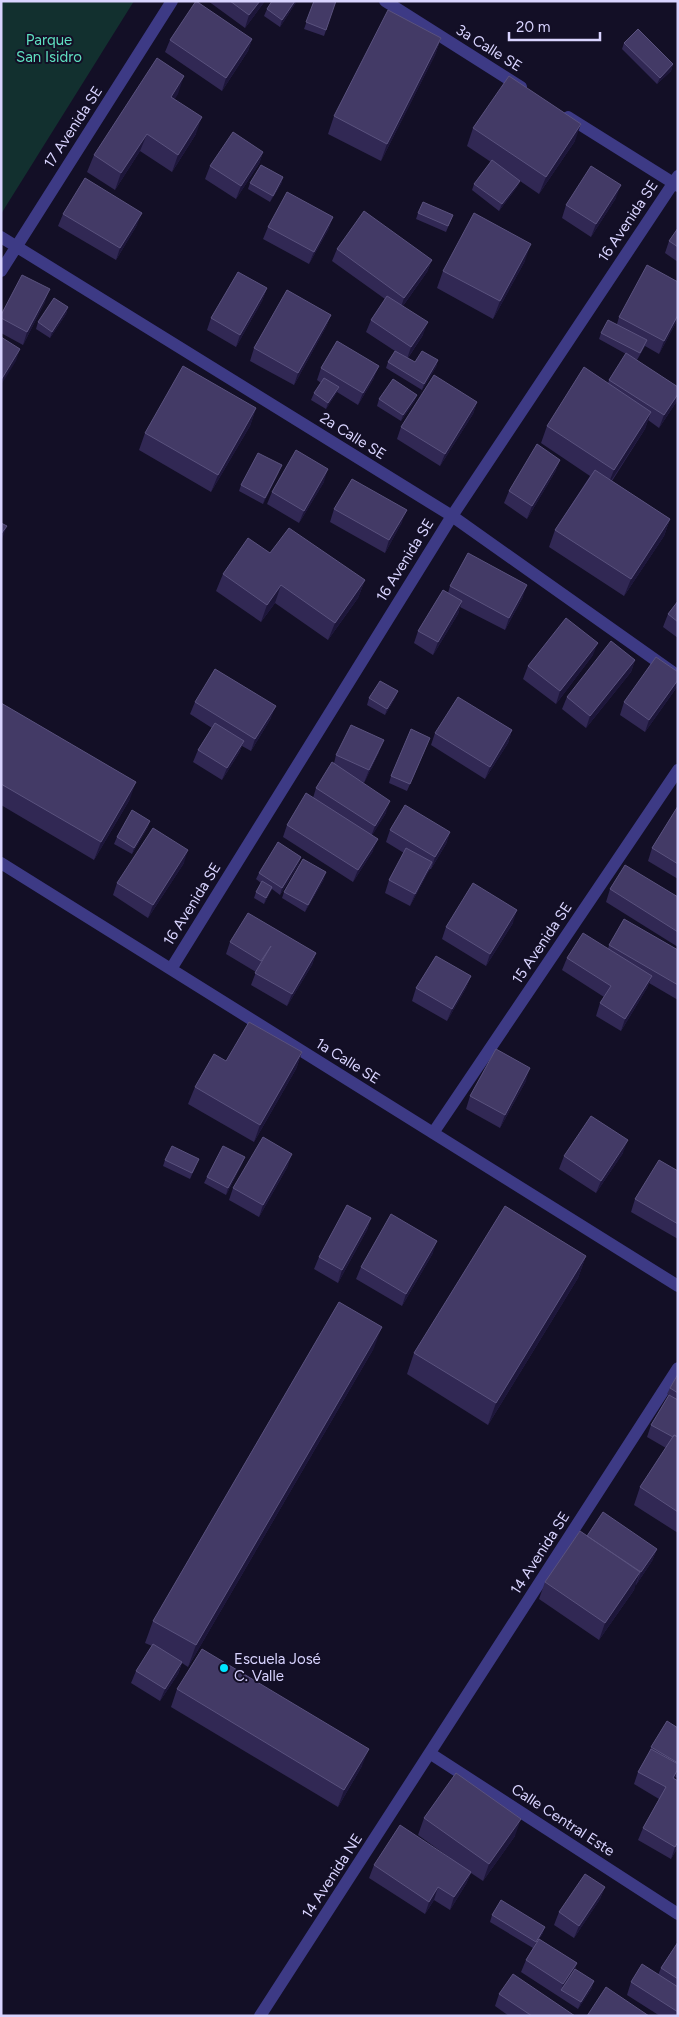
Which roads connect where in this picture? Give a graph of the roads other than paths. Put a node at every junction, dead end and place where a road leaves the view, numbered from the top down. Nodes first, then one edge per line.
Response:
1 (172, 1) edge
2 (385, 1) edge
3 (533, 95) edge
4 (558, 110) edge
5 (676, 182) edge
6 (1, 238) edge
7 (16, 247) junction
8 (1, 271) edge
9 (452, 516) junction
10 (678, 676) edge
11 (678, 770) edge
12 (1, 863) edge
13 (171, 969) junction
14 (433, 1133) junction
15 (678, 1286) edge
16 (678, 1368) edge
17 (431, 1754) junction
18 (678, 1914) edge
19 (260, 2016) edge

1 - 7 street, 17 Avenida SE
2 - 3 street, 3a Calle SE
4 - 5 street
5 - 9 street, 16 Avenida SE
6 - 7 street, 2a Calle SE
7 - 8 street, 17 Avenida SE
7 - 9 street, 2a Calle SE
9 - 10 street, 2a Calle SE
9 - 13 street, 16 Avenida SE
11 - 14 street, 15 Avenida SE
12 - 13 street, 1a Calle SE
13 - 14 street, 1a Calle SE
14 - 15 street, 1a Calle SE
16 - 17 street, 14 Avenida SE
17 - 18 street, Calle Central Este
17 - 19 street, 14 Avenida NE

